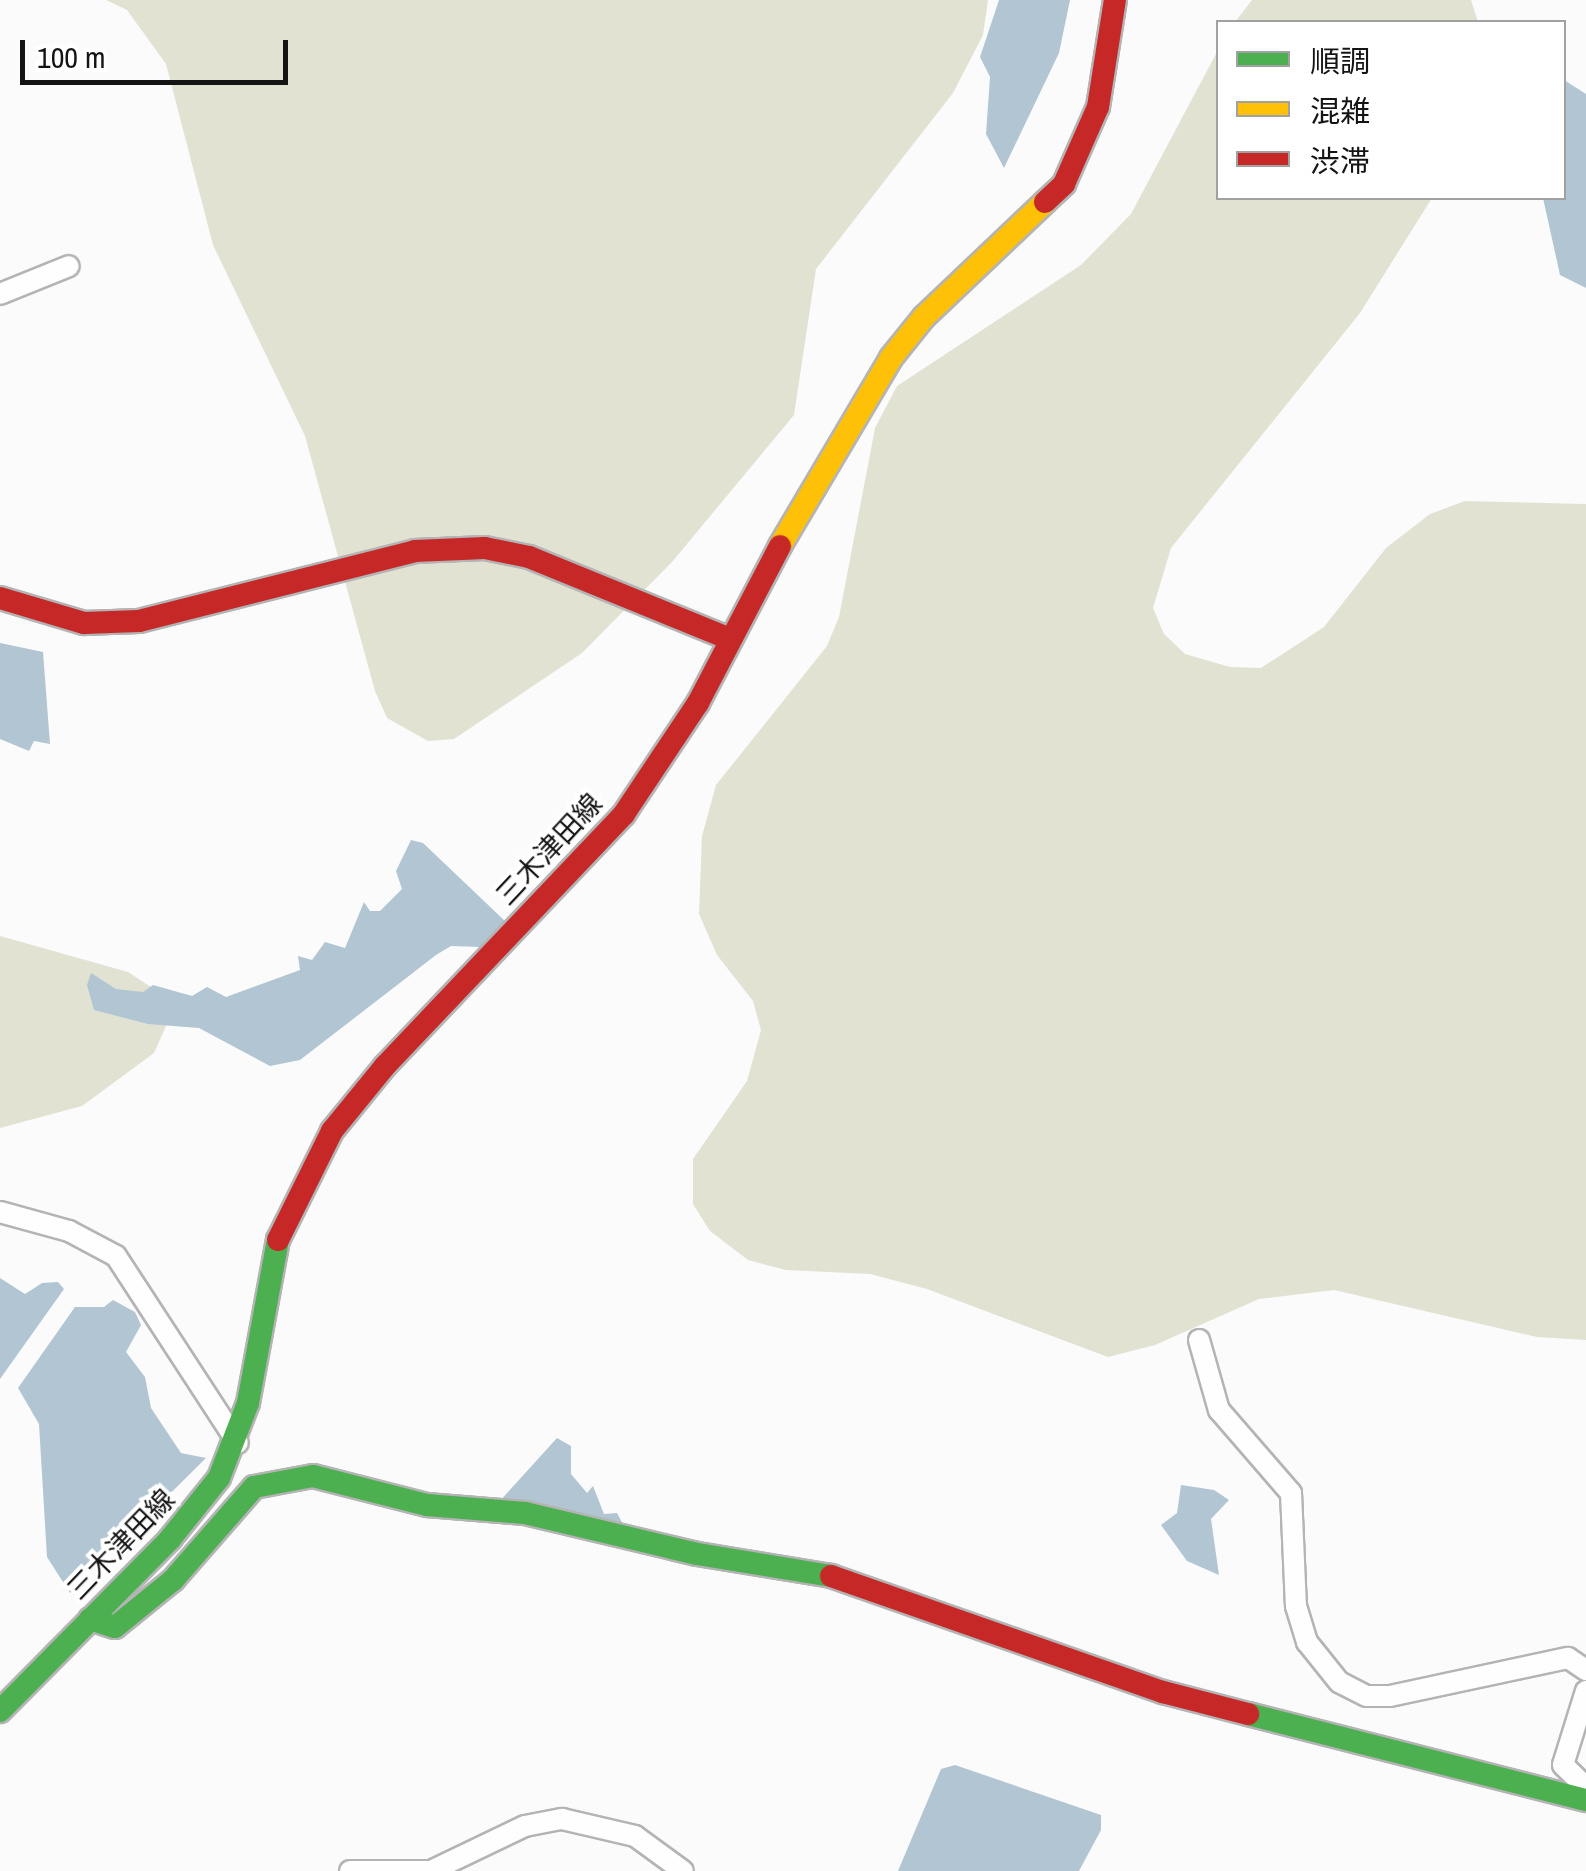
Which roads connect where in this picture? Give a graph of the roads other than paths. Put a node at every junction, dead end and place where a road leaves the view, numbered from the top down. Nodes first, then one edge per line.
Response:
1 (1115, 0) edge
2 (69, 266) dead end
3 (0, 294) edge
4 (0, 598) edge
5 (730, 640) junction
6 (0, 1212) edge
7 (1199, 1340) dead end
8 (238, 1443) junction
9 (90, 1619) junction
10 (1586, 1670) edge
11 (1586, 1692) edge
12 (0, 1711) edge
13 (1586, 1787) edge
14 (1586, 1800) edge
15 (350, 1871) edge
16 (429, 1871) edge
17 (683, 1871) edge

1 - 5 street, 三木津田線
2 - 3 street
4 - 5 street
5 - 8 street, 三木津田線
6 - 8 street
7 - 10 street
8 - 9 street, 三木津田線
9 - 12 street, 三木津田線
9 - 14 street
11 - 13 street
15 - 16 street
16 - 17 street

